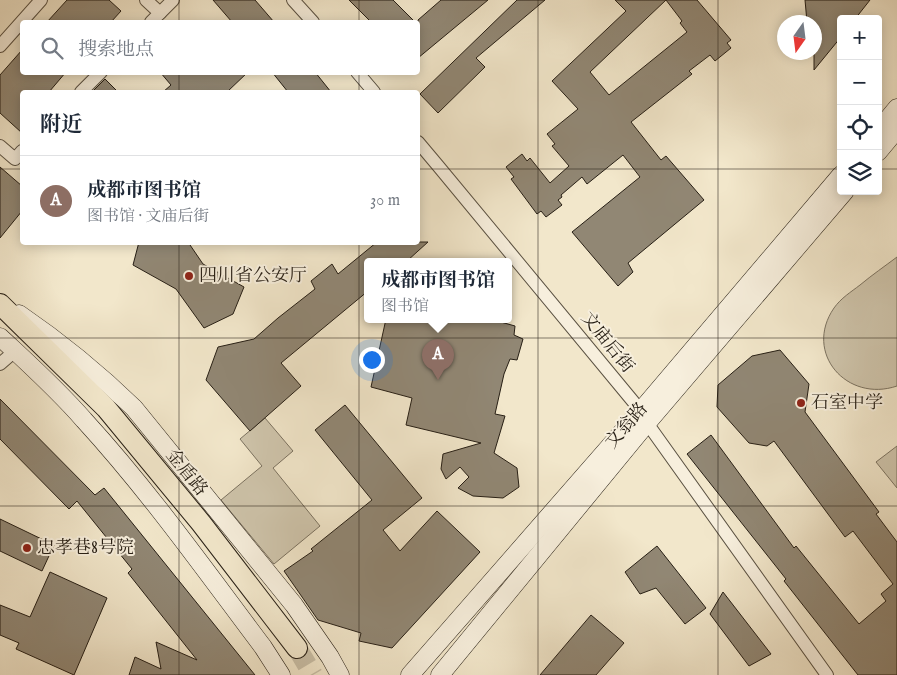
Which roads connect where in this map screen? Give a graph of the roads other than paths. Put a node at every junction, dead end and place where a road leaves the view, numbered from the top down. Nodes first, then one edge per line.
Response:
1 (41, 0) edge
2 (146, 0) edge
3 (173, 0) edge
4 (293, 0) edge
5 (155, 18) edge
6 (23, 20) edge
7 (311, 20) edge
8 (20, 24) edge
9 (0, 46) edge
10 (98, 75) edge
11 (360, 75) edge
12 (83, 90) edge
13 (372, 90) edge
14 (897, 108) edge
15 (882, 126) edge
16 (897, 130) edge
17 (420, 144) edge
18 (0, 146) edge
19 (880, 150) edge
20 (20, 153) edge
21 (837, 180) edge
22 (840, 195) edge
23 (0, 303) edge
24 (0, 337) edge
25 (15, 351) junction
26 (0, 364) edge
27 (644, 417) junction
28 (297, 648) tunnel mouth
29 (281, 675) edge
30 (340, 675) edge
31 (410, 675) edge
32 (440, 675) edge
33 (826, 675) edge

1 - 6 street
2 - 5 street
3 - 5 street
4 - 7 street
8 - 9 street
10 - 12 street
11 - 13 street
14 - 15 main road
16 - 19 main road
17 - 27 street, 文庙后街
18 - 20 street
21 - 27 main road, 文翁路
22 - 27 main road, 文翁路
23 - 28 main road, 金盾路
23 - 30 main road, 金盾路
24 - 25 main road
25 - 26 street
25 - 29 main road
27 - 31 main road, 文翁路
27 - 32 main road, 文翁路
27 - 33 street, 文庙后街

